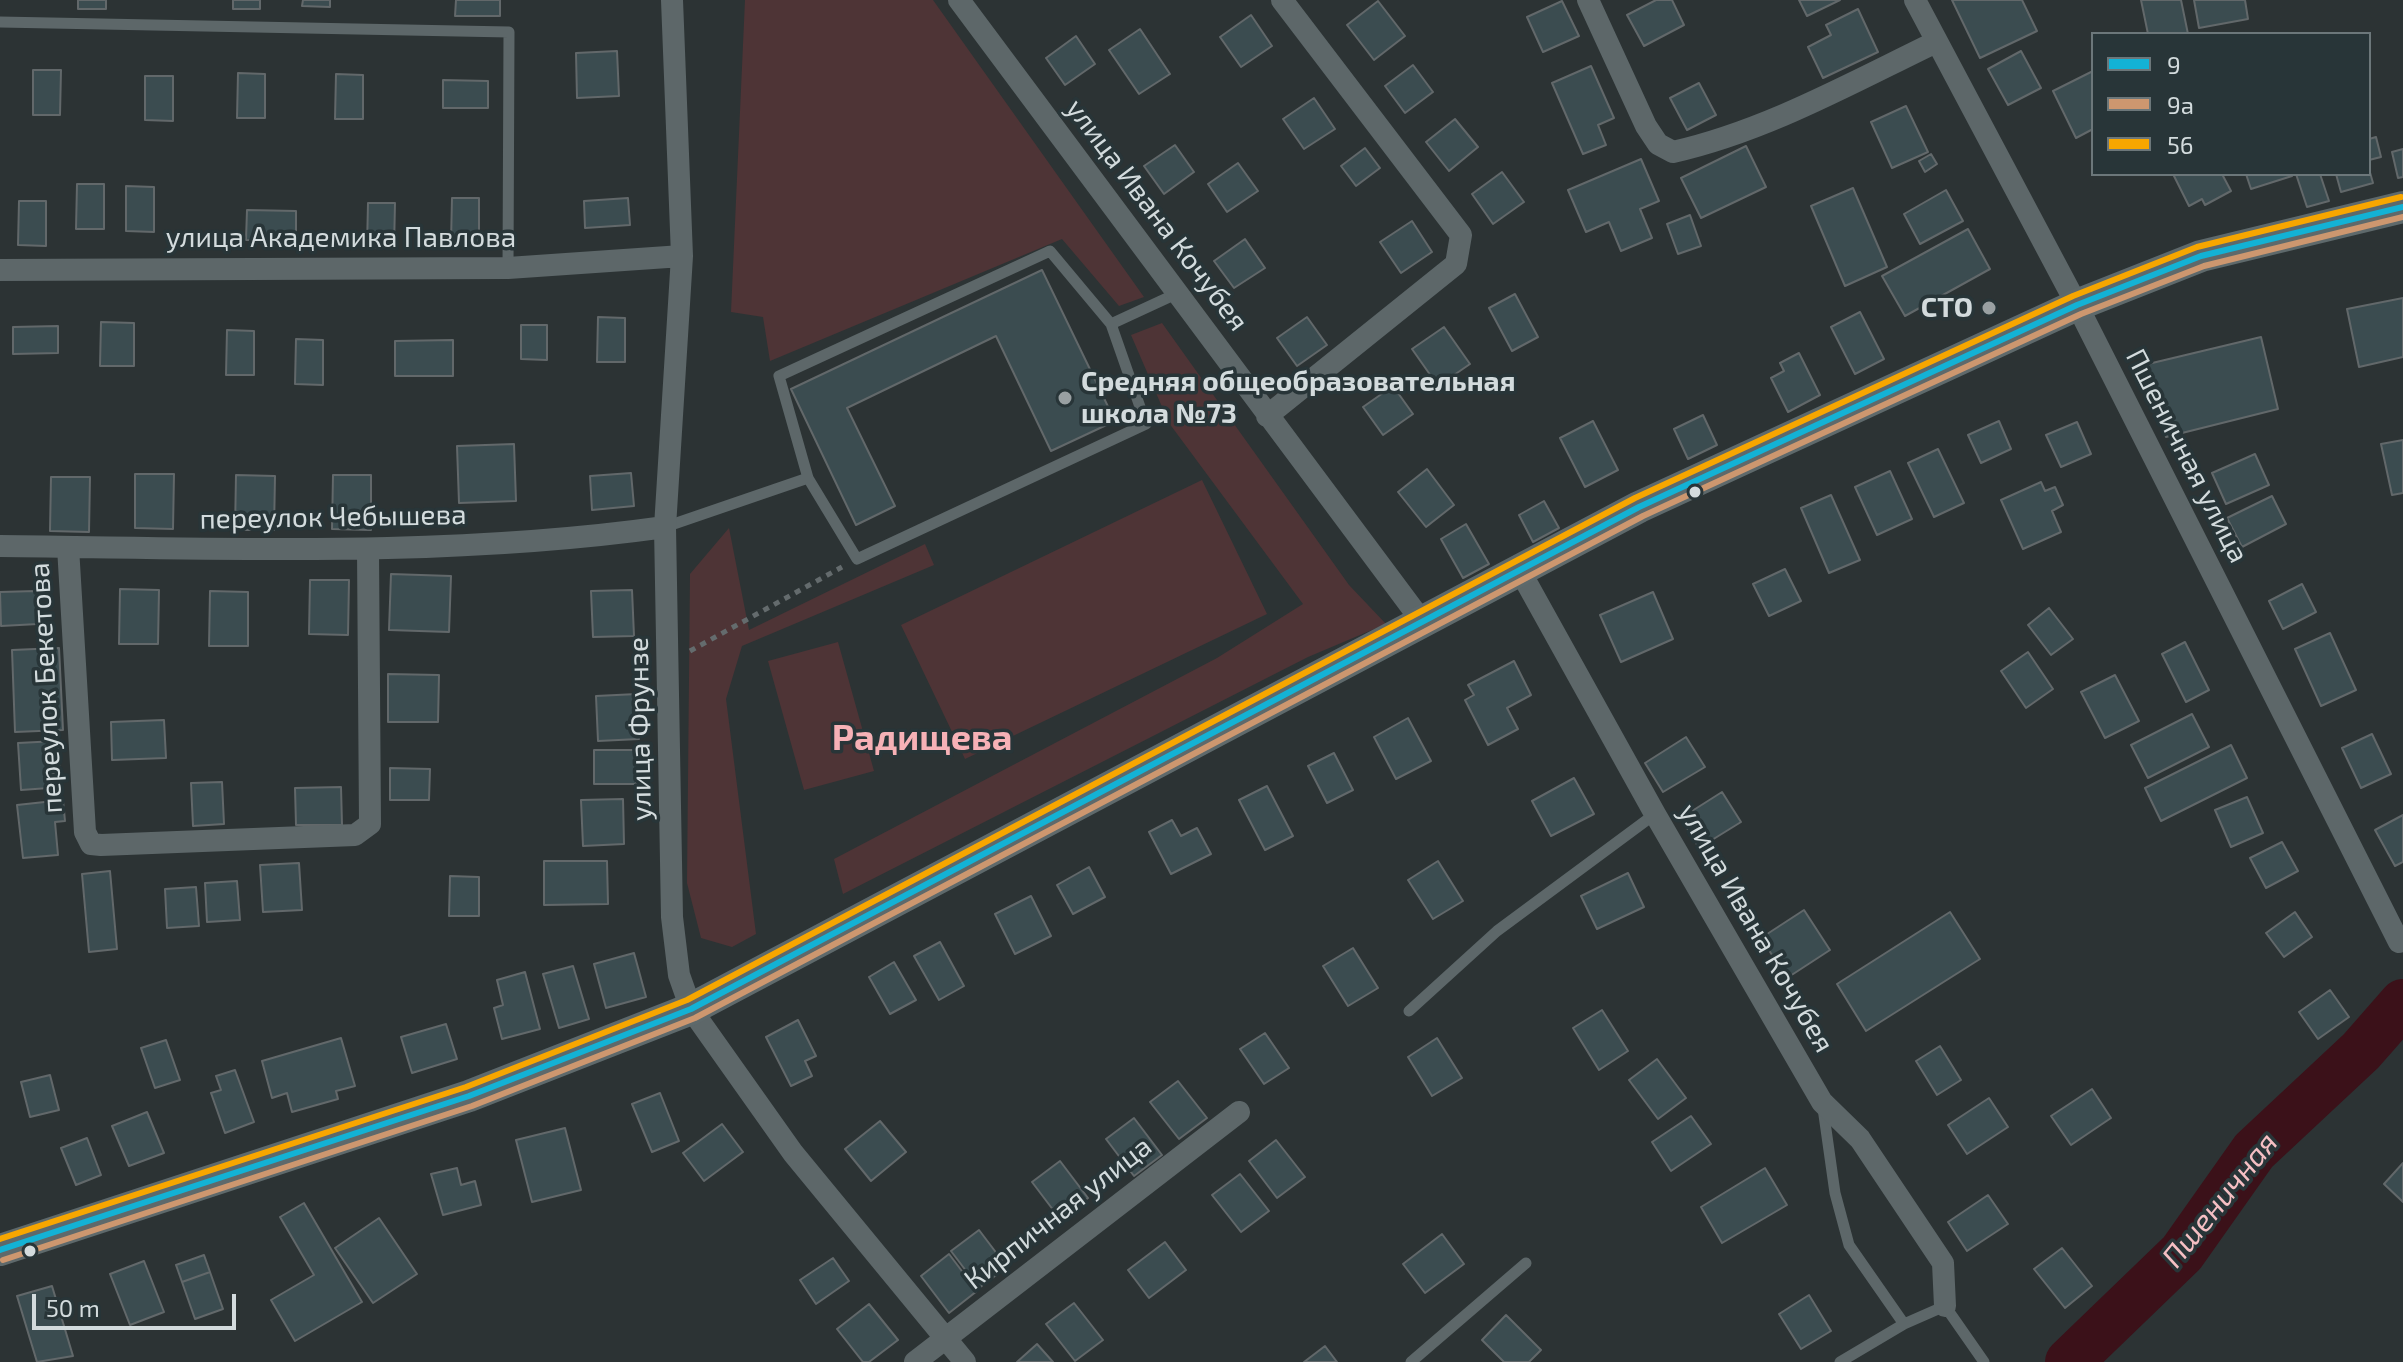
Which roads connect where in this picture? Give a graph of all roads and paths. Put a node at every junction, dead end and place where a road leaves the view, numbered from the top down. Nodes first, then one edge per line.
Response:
1 (672, 0) edge
2 (959, 0) edge
3 (1282, 0) edge
4 (1588, 0) edge
5 (1915, 0) edge
6 (0, 22) edge
7 (1936, 42) junction
8 (2403, 207) edge
9 (682, 256) junction
10 (508, 268) junction
11 (0, 270) edge
12 (1179, 293) junction
13 (2077, 305) junction
14 (1111, 324) junction
15 (1267, 416) junction
16 (808, 478) junction
17 (665, 527) junction
18 (0, 546) edge
19 (68, 547) junction
20 (368, 551) junction
21 (857, 559) junction
22 (1520, 571) junction
23 (1421, 620) junction
24 (670, 662) junction
25 (1655, 814) junction
26 (2399, 942) dead end
27 (691, 1009) junction
28 (1409, 1011) dead end
29 (1822, 1102) junction
30 (1239, 1112) dead end
31 (0, 1250) edge
32 (1526, 1263) dead end
33 (1945, 1306) junction
34 (1904, 1324) junction
35 (943, 1339) junction
36 (915, 1362) edge
37 (965, 1362) edge
38 (1411, 1362) edge
39 (1840, 1362) edge
40 (1984, 1362) edge

1 - 9 street, улица Фрунзе
2 - 12 street, улица Ивана Кочубея
3 - 15 street
4 - 7 street
5 - 7 street, Пшеничная улица
6 - 10 lane
7 - 13 street, Пшеничная улица
8 - 13 main road
9 - 10 street, улица Академика Павлова
9 - 17 street, улица Фрунзе
10 - 11 street, улица Академика Павлова
12 - 14 lane
12 - 15 street, улица Ивана Кочубея
13 - 22 main road
13 - 26 street, Пшеничная улица
14 - 16 lane
14 - 21 lane
15 - 23 street, улица Ивана Кочубея
16 - 17 lane
16 - 21 lane
17 - 20 street, переулок Чебышева
17 - 24 street, улица Фрунзе
18 - 19 street, переулок Чебышева
19 - 20 street, переулок Чебышева
19 - 20 street, переулок Бекетова
21 - 24 path
22 - 23 main road
22 - 25 street, улица Ивана Кочубея
23 - 27 main road
24 - 27 street, улица Фрунзе
25 - 28 lane
25 - 29 street, улица Ивана Кочубея
27 - 31 main road
27 - 35 street, улица Фрунзе
29 - 33 street, улица Ивана Кочубея
29 - 34 lane
30 - 35 street, Кирпичная улица
32 - 38 lane
33 - 34 lane
33 - 40 lane
34 - 39 lane
35 - 36 street, Кирпичная улица
35 - 37 street, улица Фрунзе

